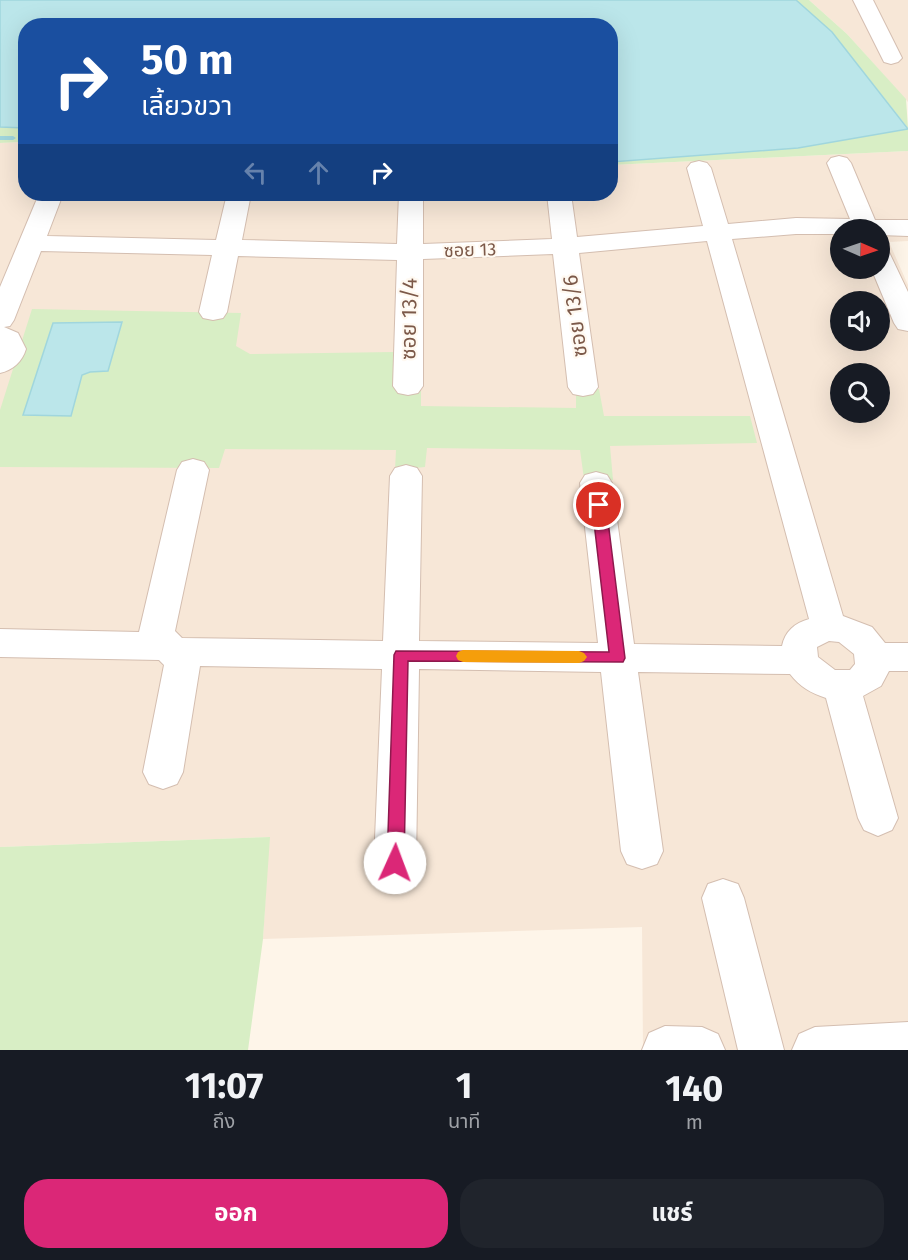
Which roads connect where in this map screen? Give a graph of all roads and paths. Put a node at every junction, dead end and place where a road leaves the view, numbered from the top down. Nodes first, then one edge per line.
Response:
1 (863, 0) edge
2 (891, 58) dead end
3 (839, 163) dead end
4 (699, 168) dead end
5 (48, 201) edge
6 (237, 201) edge
7 (411, 201) edge
8 (560, 201) edge
9 (863, 219) edge
10 (830, 227) edge
11 (890, 228) edge
12 (908, 228) edge
13 (715, 231) junction
14 (31, 243) junction
15 (567, 246) junction
16 (226, 247) junction
17 (410, 252) junction
18 (889, 279) edge
19 (213, 312) dead end
20 (0, 320) edge
21 (908, 323) edge
22 (0, 335) edge
23 (0, 364) edge
24 (408, 386) dead end
25 (583, 387) dead end
26 (193, 470) dead end
27 (406, 476) dead end
28 (596, 483) dead end
29 (829, 627) junction
30 (0, 643) edge
31 (171, 649) junction
32 (401, 655) junction
33 (891, 657) edge
34 (618, 658) junction
35 (800, 660) junction
36 (842, 686) junction
37 (163, 772) dead end
38 (878, 818) dead end
39 (642, 851) dead end
40 (395, 863) dead end
41 (723, 898) dead end
42 (908, 1045) edge
43 (761, 1050) edge
44 (815, 1050) edge

1 - 2 street
3 - 9 street
4 - 13 street
5 - 14 street
6 - 16 street
7 - 17 street, ซอย 13/4
8 - 15 street, ซอย 13/6
10 - 13 street, ซอย 13
11 - 12 street, ซอย 13
13 - 15 street, ซอย 13
13 - 29 street
14 - 16 street, ซอย 13
14 - 20 street
15 - 17 street, ซอย 13
15 - 25 street, ซอย 13/6
16 - 17 street, ซอย 13
16 - 19 street
17 - 24 street, ซอย 13/4
18 - 21 street
22 - 23 street
26 - 31 street
27 - 32 street
28 - 34 street
29 - 33 street
29 - 35 street
30 - 31 street
31 - 32 street
31 - 37 street
32 - 34 street
32 - 40 street
33 - 36 street
34 - 35 street
34 - 39 street
35 - 36 street
36 - 38 street
41 - 43 street
42 - 44 street

